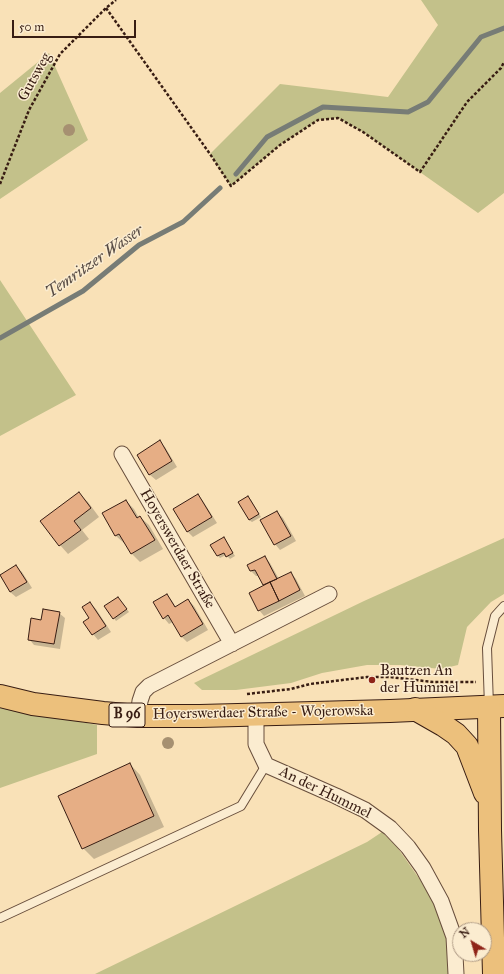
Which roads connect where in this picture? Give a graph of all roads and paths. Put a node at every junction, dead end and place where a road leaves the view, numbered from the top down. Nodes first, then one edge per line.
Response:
1 (116, 0) edge
2 (106, 8) junction
3 (504, 62) edge
4 (0, 184) edge
5 (122, 454) dead end
6 (329, 594) dead end
7 (504, 606) edge
8 (232, 644) junction
9 (488, 682) junction
10 (246, 694) dead end
11 (0, 696) edge
12 (497, 706) edge
13 (414, 709) junction
14 (256, 714) junction
15 (138, 716) junction
16 (266, 765) junction
17 (490, 804) junction
18 (0, 918) edge
19 (456, 974) edge
20 (494, 974) edge

1 - 2 path, Gutsweg
2 - 3 path
2 - 4 path, Gutsweg
5 - 8 street, Hoyerswerdaer Straße
6 - 8 street
7 - 9 lane
8 - 15 street
9 - 10 path
9 - 12 lane
11 - 15 main road, Hoyerswerdaer Straße - Wojerowska / B 96
12 - 13 main road, Hoyerswerdaer Straße - Wojerowska / B 96
12 - 17 main road
13 - 14 main road, Hoyerswerdaer Straße - Wojerowska / B 96
13 - 17 main road
14 - 15 main road, Hoyerswerdaer Straße - Wojerowska / B 96
14 - 16 street, An der Hummel
16 - 18 lane
16 - 19 street, An der Hummel
17 - 20 main road

